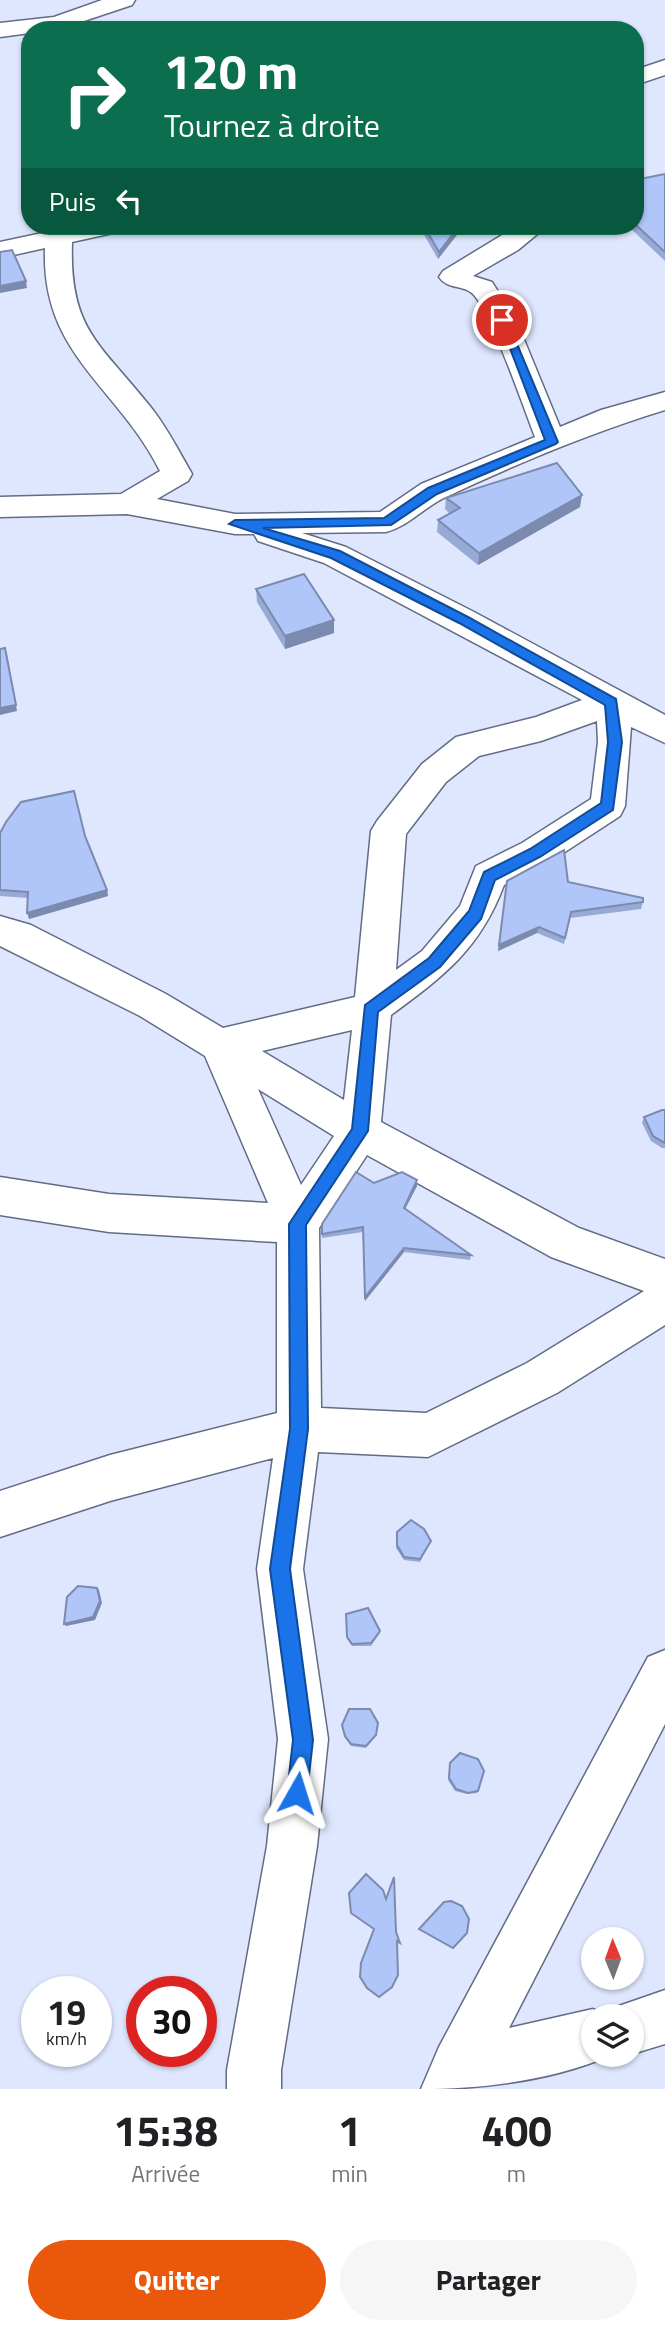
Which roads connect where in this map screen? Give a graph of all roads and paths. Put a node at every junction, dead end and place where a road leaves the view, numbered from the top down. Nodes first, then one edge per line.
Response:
1 (55, 0) edge
2 (124, 0) edge
3 (80, 16) junction
4 (64, 21) edge
5 (21, 27) edge
6 (0, 30) edge
7 (665, 67) edge
8 (644, 75) edge
9 (68, 235) edge
10 (522, 235) edge
11 (59, 237) junction
12 (0, 250) edge
13 (665, 401) edge
14 (552, 442) junction
15 (127, 504) junction
16 (0, 507) edge
17 (235, 524) junction
18 (0, 528) edge
19 (611, 702) junction
20 (665, 730) edge
21 (0, 931) edge
22 (371, 1009) junction
23 (219, 1045) junction
24 (360, 1131) junction
25 (0, 1196) edge
26 (298, 1224) junction
27 (665, 1279) edge
28 (665, 1301) edge
29 (299, 1429) junction
30 (0, 1514) edge
31 (665, 1674) edge
32 (665, 2017) edge
33 (644, 2023) edge
34 (581, 2040) edge
35 (453, 2077) edge
36 (254, 2089) edge

1 - 3 street
2 - 3 street
3 - 4 street
5 - 6 street
7 - 8 street
9 - 11 street
10 - 14 street
11 - 12 street
11 - 15 street
13 - 14 street
14 - 17 street
15 - 16 street
15 - 17 street
15 - 18 street
17 - 19 street
19 - 20 street
19 - 22 street
19 - 22 street
21 - 23 street
22 - 23 street
22 - 24 street
23 - 24 street
23 - 26 street
24 - 26 street
24 - 27 street
25 - 26 street
26 - 29 street
28 - 29 street
29 - 30 street
29 - 36 street
31 - 35 street
32 - 33 street
34 - 35 street

